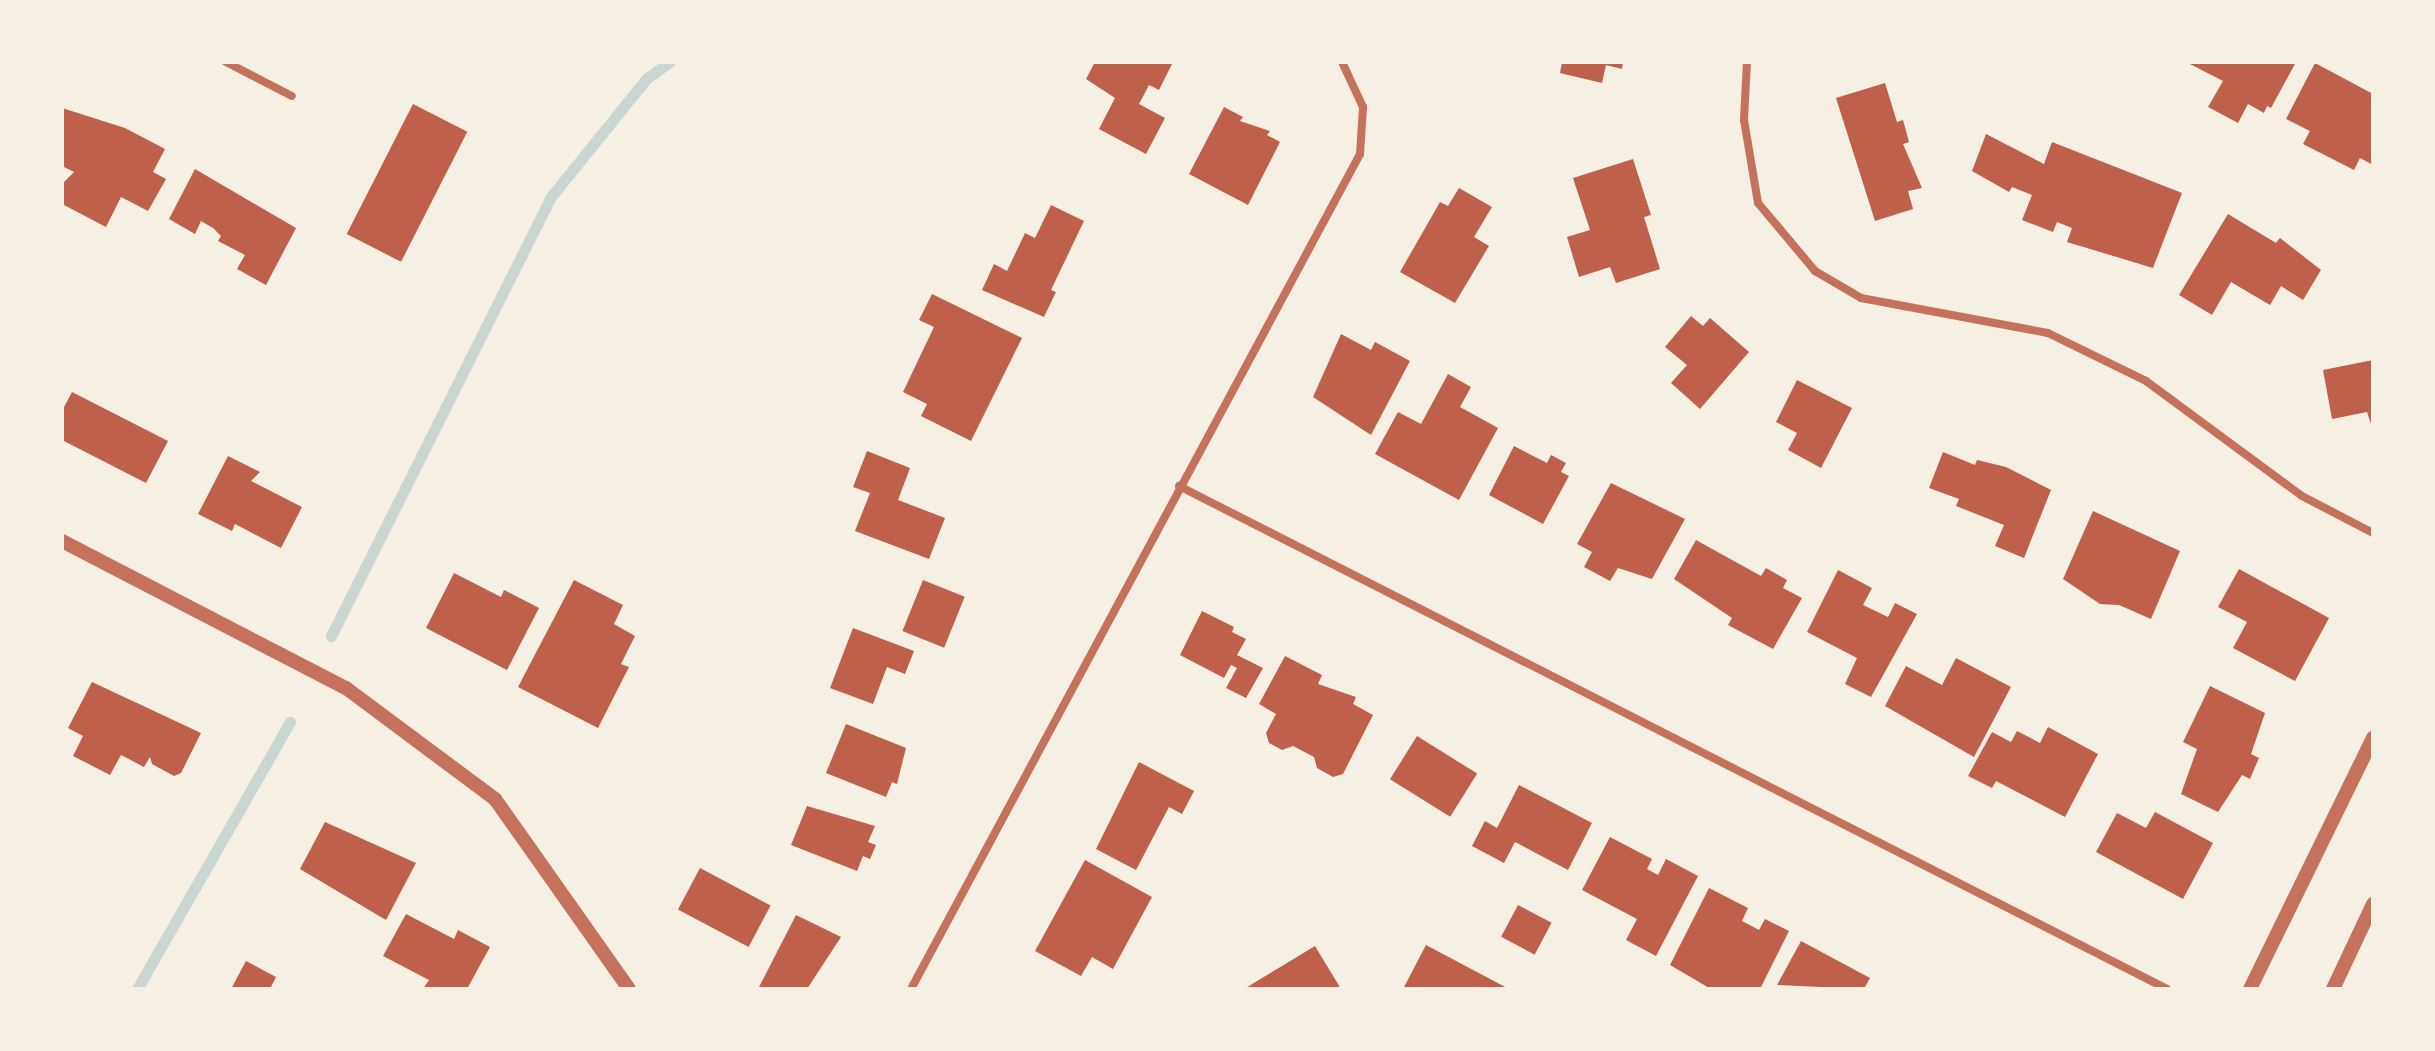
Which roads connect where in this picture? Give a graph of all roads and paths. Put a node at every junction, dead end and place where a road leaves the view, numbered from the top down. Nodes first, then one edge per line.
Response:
1 (226, 62) edge
2 (1342, 62) edge
3 (1747, 62) edge
4 (292, 96) dead end
5 (1179, 486) junction
6 (2373, 533) edge
7 (62, 541) edge
8 (2373, 738) edge
9 (2373, 904) edge
10 (629, 989) edge
11 (911, 989) edge
12 (2167, 989) edge
13 (2250, 989) edge
14 (2333, 989) edge

1 - 4 street
2 - 5 street
3 - 6 street
5 - 11 street
5 - 12 street
7 - 10 street
8 - 13 street
9 - 14 street

